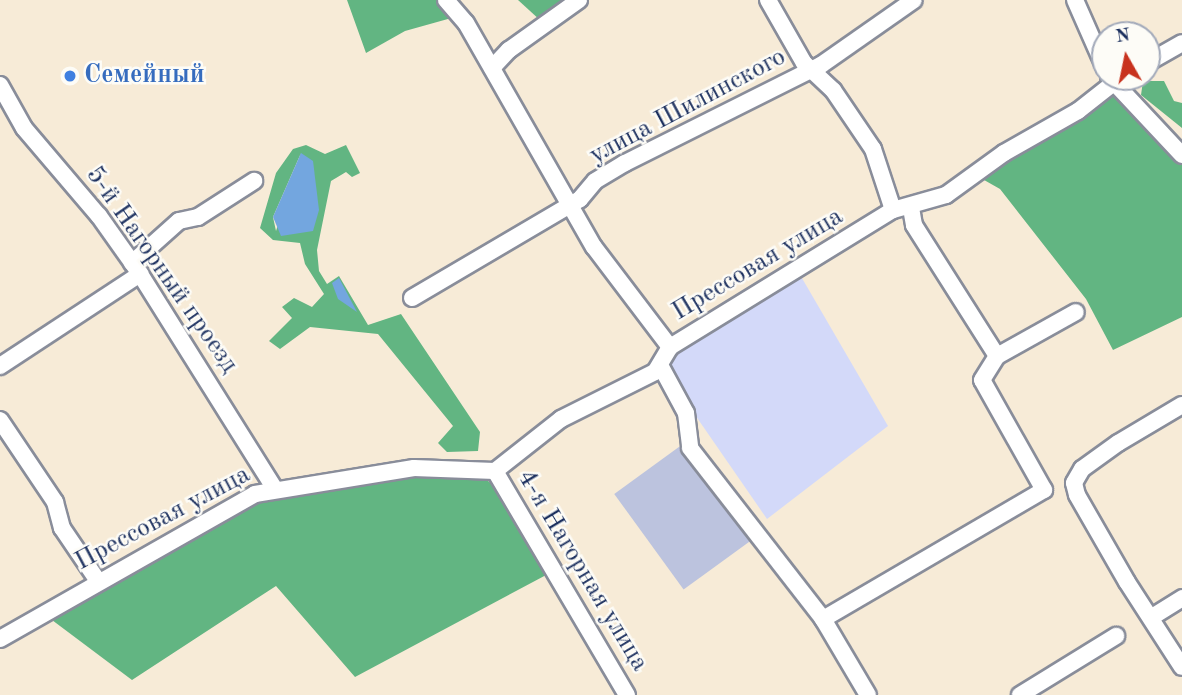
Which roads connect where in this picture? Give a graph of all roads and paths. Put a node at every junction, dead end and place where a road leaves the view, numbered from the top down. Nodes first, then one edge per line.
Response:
1 (446, 0) edge
2 (579, 0) edge
3 (768, 0) edge
4 (914, 0) edge
5 (1075, 0) edge
6 (1091, 34) edge
7 (1182, 43) edge
8 (1161, 55) edge
9 (492, 68) junction
10 (810, 71) junction
11 (0, 85) edge
12 (1096, 91) edge
13 (1124, 91) edge
14 (8, 116) edge
15 (1182, 155) edge
16 (254, 181) dead end
17 (571, 204) junction
18 (911, 208) junction
19 (893, 210) junction
20 (136, 269) junction
21 (412, 298) dead end
22 (1076, 312) dead end
23 (670, 346) junction
24 (997, 356) junction
25 (660, 365) junction
26 (0, 366) edge
27 (1182, 405) edge
28 (0, 420) edge
29 (495, 471) junction
30 (274, 488) junction
31 (99, 581) junction
32 (1182, 598) edge
33 (1152, 617) junction
34 (823, 619) junction
35 (1116, 636) dead end
36 (0, 639) edge
37 (1182, 667) edge
38 (627, 695) edge
39 (868, 695) edge
40 (1020, 695) edge

1 - 9 street
2 - 9 street
3 - 10 street
4 - 10 street, улица Шилинского
5 - 6 street
7 - 8 street
9 - 17 street
10 - 17 street, улица Шилинского
10 - 19 street
11 - 14 street, 5-й Нагорный проезд
12 - 18 street, Прессовая улица
13 - 15 street
14 - 20 street, 5-й Нагорный проезд
16 - 20 street
17 - 21 street, улица Шилинского
17 - 23 street
18 - 19 street, Прессовая улица
18 - 24 street
19 - 23 street, Прессовая улица
20 - 26 street
20 - 30 street, 5-й Нагорный проезд
22 - 24 street
23 - 25 street, Прессовая улица
24 - 34 street
25 - 29 street, Прессовая улица
25 - 34 street
27 - 33 street
28 - 31 street
29 - 30 street, Прессовая улица
29 - 38 street, 4-я Нагорная улица
30 - 31 street, Прессовая улица
31 - 36 street, Прессовая улица
32 - 33 street
33 - 37 street
34 - 39 street
35 - 40 street

